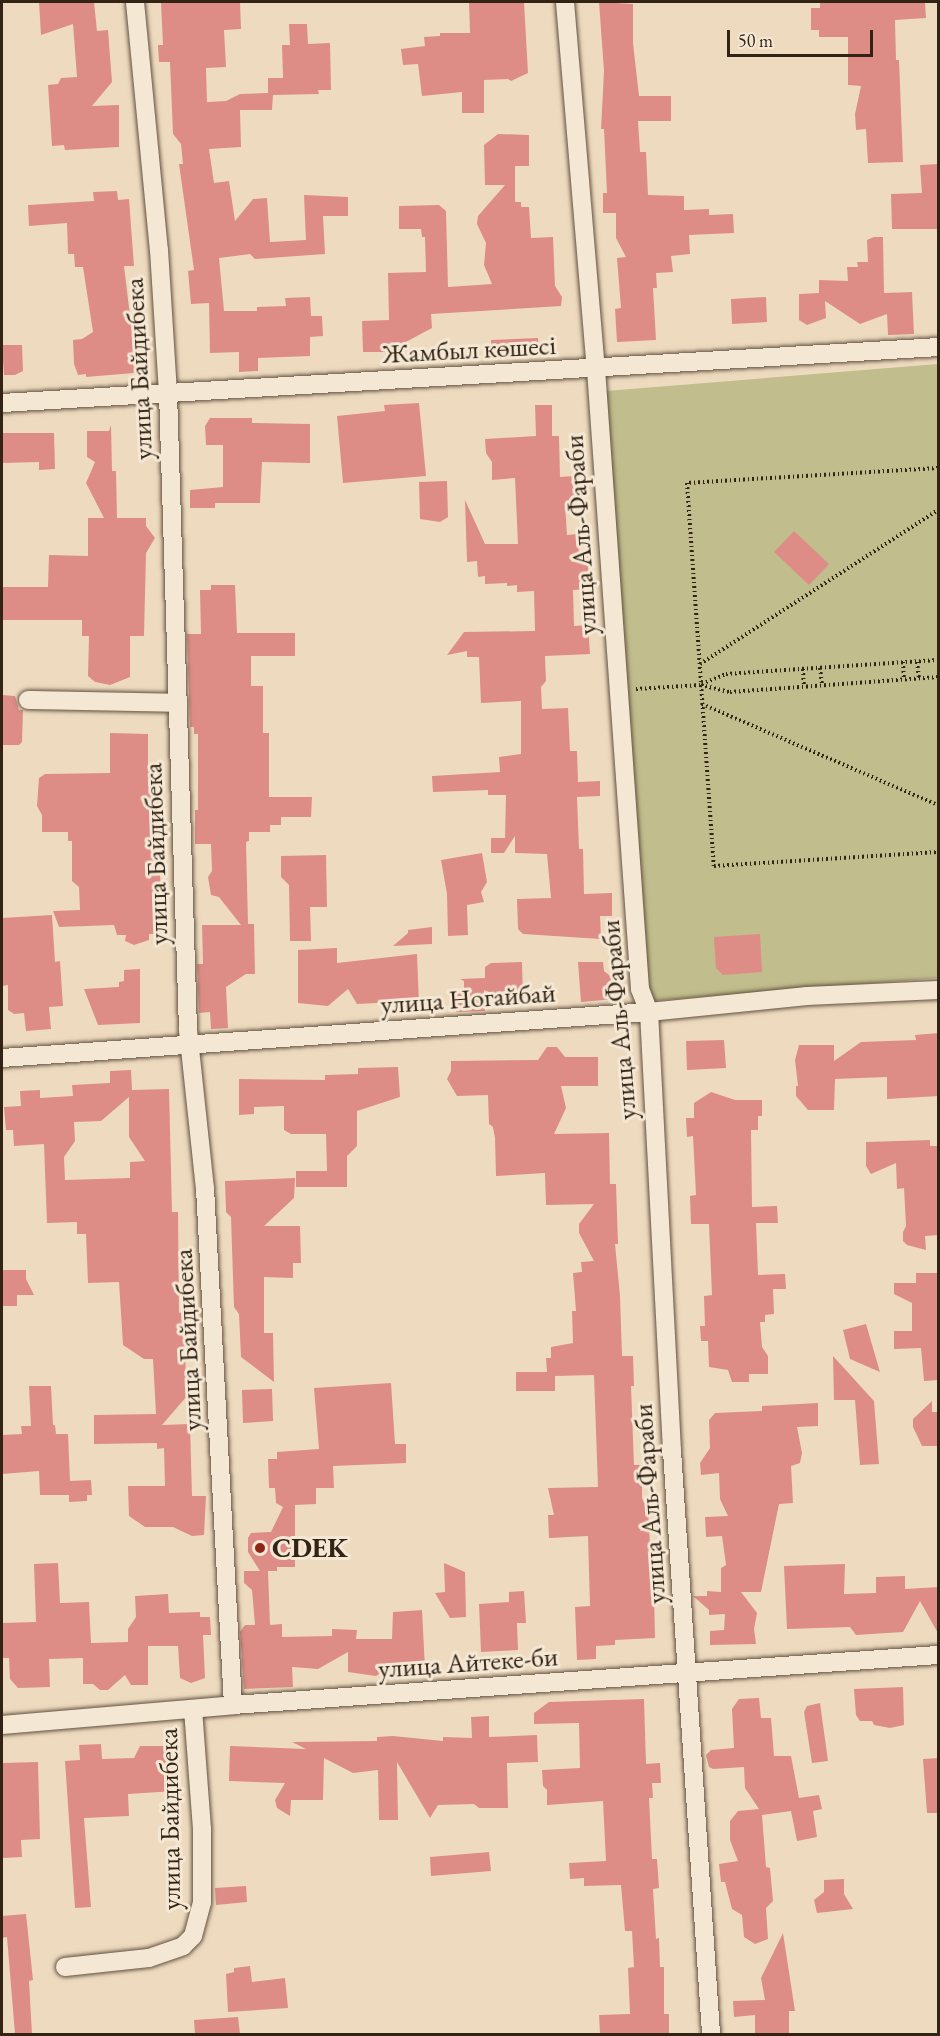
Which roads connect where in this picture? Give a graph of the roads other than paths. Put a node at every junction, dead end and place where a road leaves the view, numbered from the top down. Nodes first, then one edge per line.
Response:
1 (135, 2) edge
2 (565, 2) edge
3 (939, 347) edge
4 (596, 369) junction
5 (168, 393) junction
6 (2, 403) edge
7 (28, 700) dead end
8 (178, 703) junction
9 (939, 990) edge
10 (649, 1012) junction
11 (191, 1045) junction
12 (2, 1058) edge
13 (939, 1655) edge
14 (687, 1674) junction
15 (233, 1705) junction
16 (194, 1709) junction
17 (2, 1725) edge
18 (65, 1966) dead end
19 (711, 2034) edge

1 - 5 street, улица Байдибека
2 - 4 street, улица Аль-Фараби
3 - 4 street, Жамбыл көшесі
4 - 5 street, Жамбыл көшесі
4 - 10 street, улица Аль-Фараби
5 - 6 street, Жамбыл көшесі
5 - 8 street, улица Байдибека
7 - 8 street
8 - 11 street, улица Байдибека
9 - 10 street, улица Ногайбай
10 - 11 street, улица Ногайбай
10 - 14 street, улица Аль-Фараби
11 - 12 street, улица Ногайбай
11 - 15 street, улица Байдибека
13 - 14 street, улица Айтеке-би
14 - 15 street, улица Айтеке-би
14 - 19 street, улица Аль-Фараби
15 - 16 street, улица Айтеке-би
16 - 17 street, улица Айтеке-би
16 - 18 street, улица Байдибека

